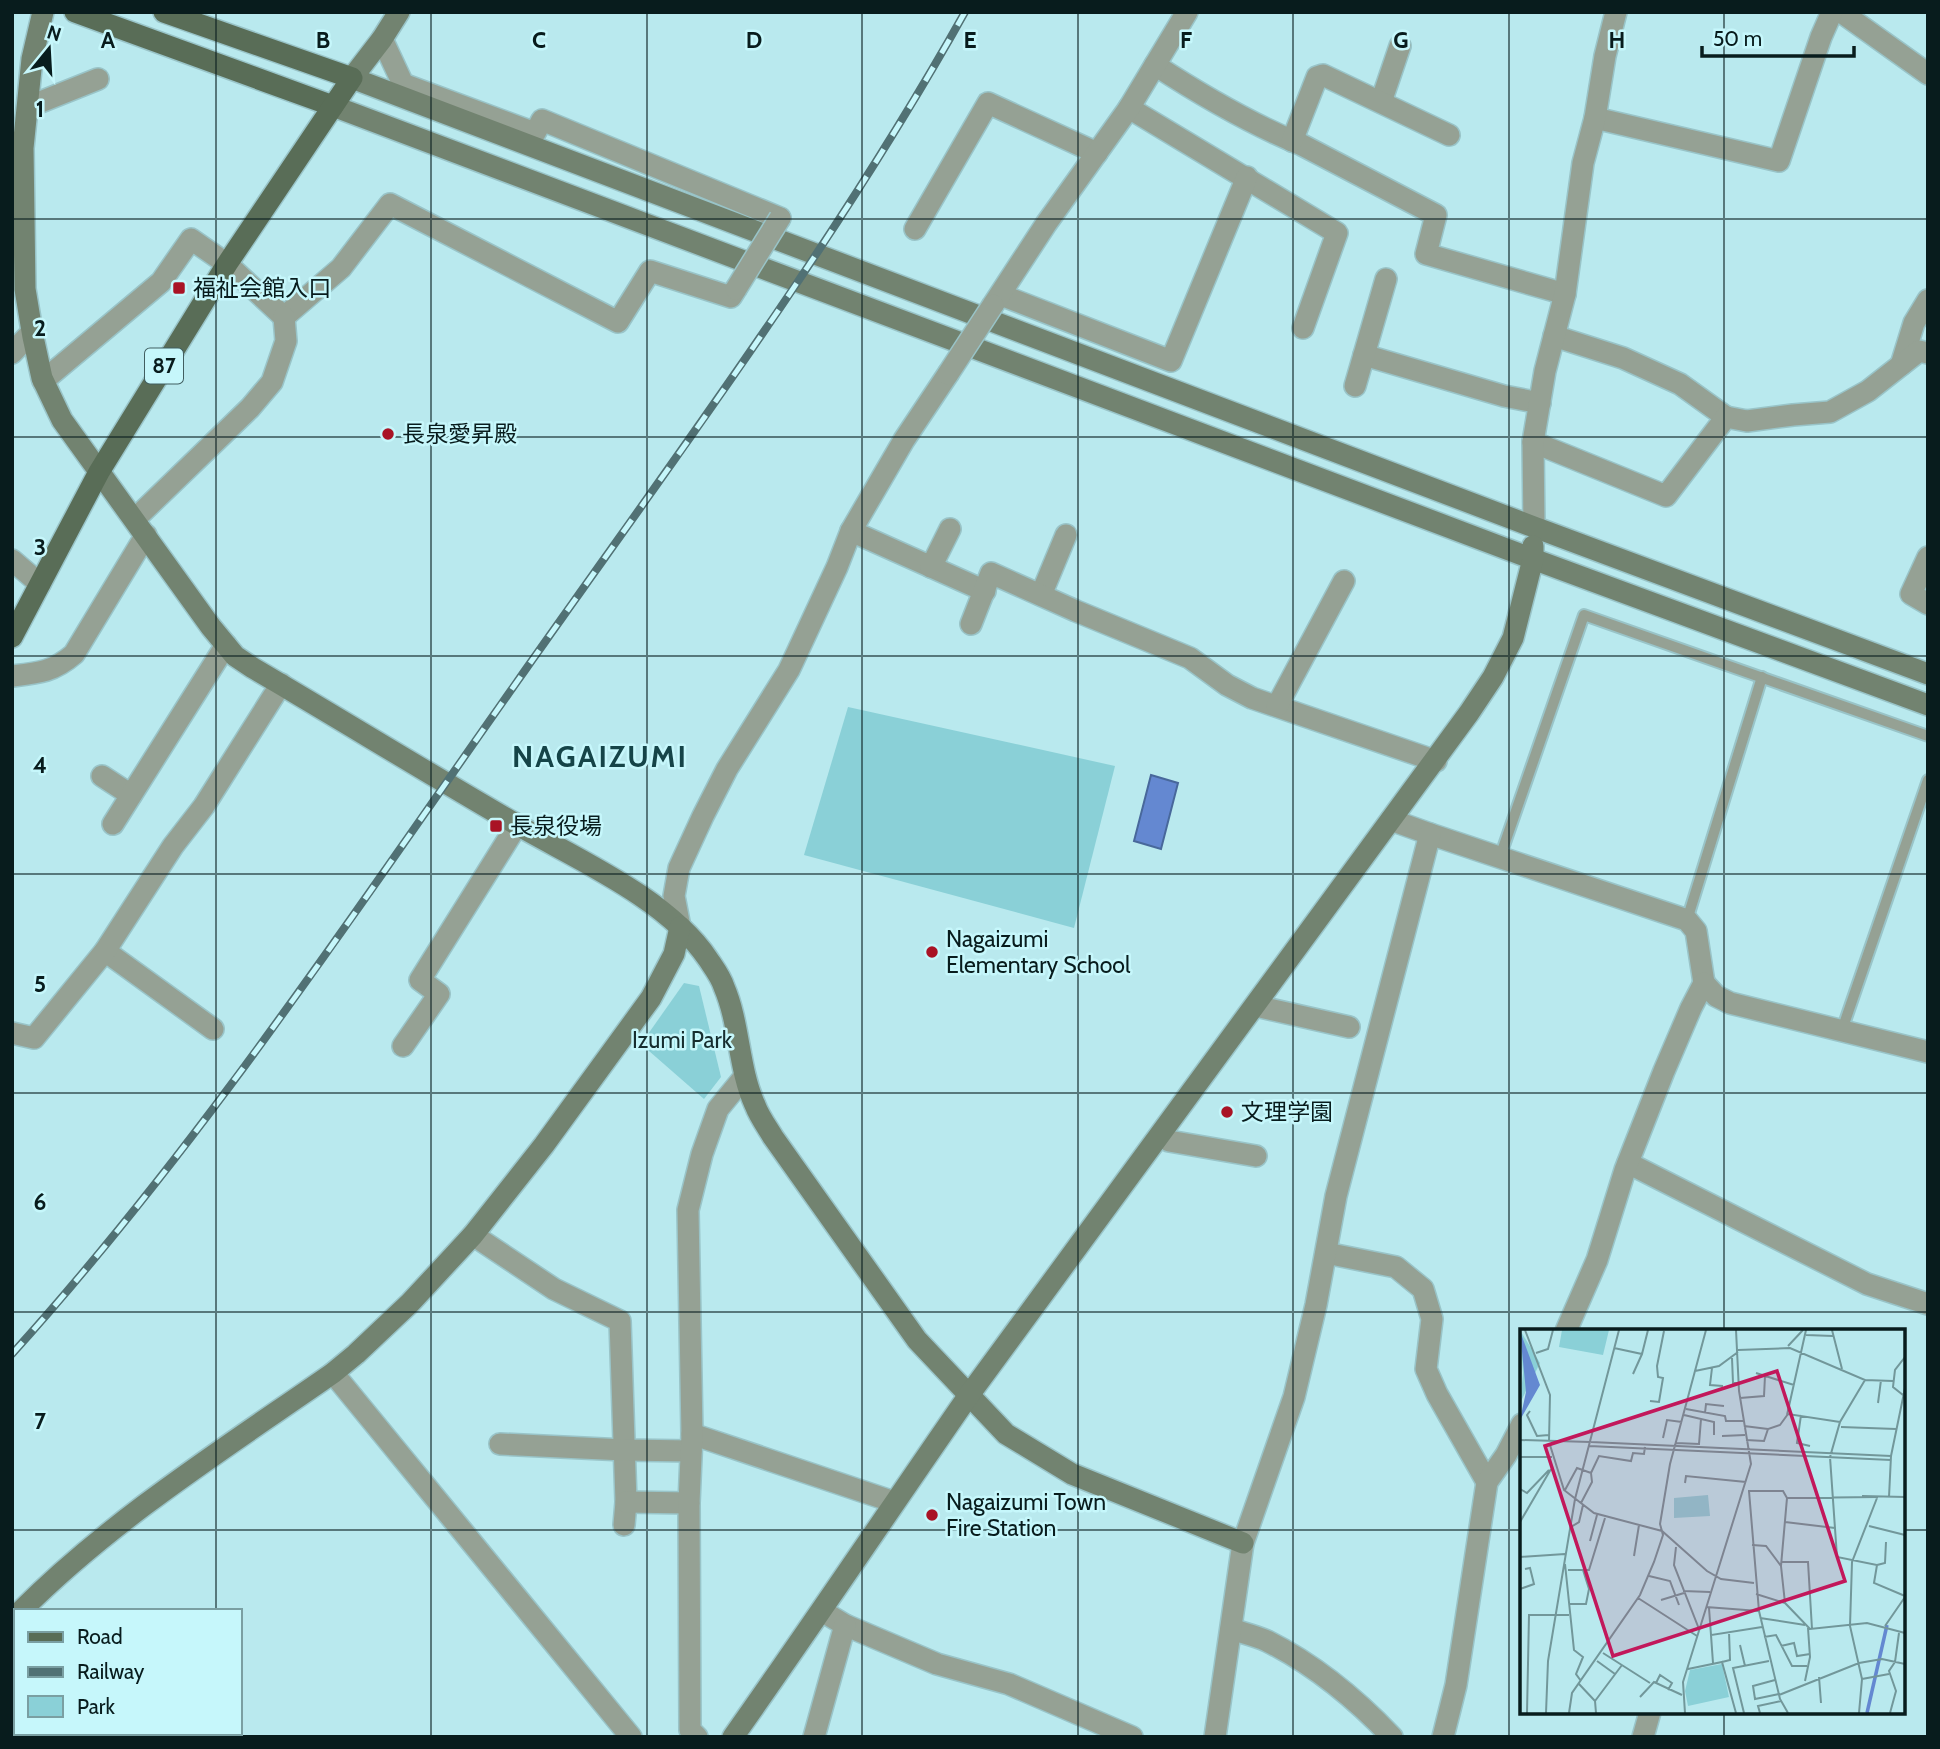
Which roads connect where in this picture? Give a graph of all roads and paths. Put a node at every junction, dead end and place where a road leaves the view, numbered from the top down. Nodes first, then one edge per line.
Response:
1 (43, 12) edge
2 (75, 12) edge
3 (164, 12) edge
4 (399, 12) edge
5 (1187, 12) edge
6 (1616, 12) edge
7 (1832, 12) edge
8 (1855, 16) edge
9 (382, 39) junction
10 (1400, 46) dead end
11 (1155, 65) junction
12 (1928, 74) edge
13 (352, 78) junction
14 (98, 79) dead end
15 (23, 96) edge
16 (1381, 102) junction
17 (333, 106) junction
18 (1129, 108) junction
19 (1595, 118) junction
20 (1449, 135) dead end
21 (1292, 141) junction
22 (1097, 153) junction
23 (1247, 177) junction
24 (18, 187) edge
25 (915, 229) dead end
26 (227, 264) junction
27 (1386, 279) dead end
28 (1565, 294) junction
29 (997, 300) junction
30 (1928, 300) edge
31 (284, 317) junction
32 (1303, 328) dead end
33 (32, 332) junction
34 (1554, 336) junction
35 (12, 353) edge
36 (1928, 353) edge
37 (1364, 355) junction
38 (1901, 365) junction
39 (43, 381) junction
40 (1355, 386) dead end
41 (1540, 403) junction
42 (1726, 417) junction
43 (1533, 442) junction
44 (99, 472) junction
45 (140, 527) junction
46 (1534, 527) junction
47 (950, 529) dead end
48 (851, 531) junction
49 (1066, 535) dead end
50 (1928, 557) edge
51 (1533, 559) junction
52 (12, 560) edge
53 (931, 567) junction
54 (1344, 581) dead end
55 (40, 584) junction
56 (985, 591) junction
57 (1041, 595) junction
58 (1928, 604) edge
59 (971, 624) dead end
60 (12, 637) edge
61 (226, 645) junction
62 (1928, 674) edge
63 (12, 676) edge
64 (1762, 677) junction
65 (281, 684) junction
66 (1928, 705) edge
67 (1277, 706) junction
68 (1928, 736) edge
69 (1436, 761) junction
70 (102, 776) dead end
71 (1928, 780) edge
72 (131, 795) junction
73 (1391, 820) junction
74 (113, 824) dead end
75 (517, 824) junction
76 (1430, 834) junction
77 (1500, 857) junction
78 (1687, 920) junction
79 (680, 928) junction
80 (105, 951) junction
81 (1704, 983) junction
82 (1256, 1006) junction
83 (1349, 1027) dead end
84 (212, 1029) dead end
85 (1842, 1030) junction
86 (12, 1032) edge
87 (403, 1046) dead end
88 (1928, 1052) edge
89 (745, 1076) junction
90 (1169, 1141) dead end
91 (1256, 1156) dead end
92 (1628, 1163) junction
93 (473, 1235) junction
94 (1325, 1253) junction
95 (1928, 1304) edge
96 (1567, 1329) edge
97 (333, 1373) junction
98 (969, 1395) junction
99 (1520, 1432) edge
100 (691, 1442) junction
101 (500, 1444) dead end
102 (624, 1450) junction
103 (1514, 1458) edge
104 (1487, 1482) junction
105 (626, 1502) junction
106 (894, 1502) junction
107 (689, 1503) junction
108 (624, 1525) dead end
109 (1243, 1544) junction
110 (23, 1609) edge
111 (822, 1611) junction
112 (845, 1625) junction
113 (1231, 1629) junction
114 (1649, 1714) edge
115 (631, 1737) edge
116 (697, 1737) edge
117 (733, 1737) edge
118 (814, 1737) edge
119 (1132, 1737) edge
120 (1215, 1737) edge
121 (1392, 1737) edge
122 (1443, 1737) edge
123 (1643, 1737) edge

1 - 15 street
2 - 17 main road
3 - 13 main road
4 - 9 street
5 - 11 street
6 - 19 street
7 - 19 street
8 - 12 street
9 - 13 street
9 - 31 street, bridge
10 - 16 street
11 - 18 street
11 - 21 street
13 - 17 main road, 87
13 - 46 street
14 - 15 street
15 - 24 street
16 - 20 street
16 - 21 street
17 - 26 main road, 87
17 - 51 street
18 - 22 street
18 - 23 street
19 - 28 street
21 - 28 street
22 - 25 street
22 - 29 street
23 - 29 street
23 - 32 street
24 - 33 street
26 - 31 street
26 - 39 street
26 - 44 main road, 87
27 - 37 street
28 - 34 street
29 - 48 street, bridge
30 - 38 street
31 - 45 street
33 - 35 street
33 - 39 street
34 - 41 street
34 - 42 street
36 - 38 street
37 - 40 street
37 - 41 street
38 - 42 street
39 - 44 street
41 - 43 street
42 - 43 street
43 - 46 street
44 - 45 street
44 - 55 main road, 87
45 - 61 street
45 - 63 street
46 - 51 street
46 - 62 street
47 - 53 street
48 - 53 street
48 - 79 street
49 - 57 street
50 - 58 street
51 - 66 street
51 - 69 street
52 - 55 street
53 - 56 street
54 - 67 street
55 - 60 main road, 87
56 - 57 street
56 - 59 street
57 - 67 street
61 - 65 street
61 - 72 street
64 - 68 lane
64 - 77 lane
64 - 78 lane
65 - 75 street
65 - 80 street
67 - 69 street
69 - 73 street
70 - 72 street
71 - 85 lane
72 - 74 street
73 - 76 street
73 - 82 street
75 - 79 street
75 - 87 street
76 - 77 street
76 - 94 street
77 - 78 street
78 - 81 street
79 - 89 street
79 - 93 street
80 - 84 street
80 - 86 street
81 - 85 street
81 - 92 street
82 - 83 street
82 - 98 street
85 - 88 street
89 - 98 street
89 - 100 street
90 - 91 street
92 - 95 street
92 - 96 street
93 - 97 street
93 - 102 street
94 - 104 street
94 - 109 street
97 - 110 street
97 - 115 street
98 - 106 street
98 - 109 street
99 - 103 street
100 - 102 street
100 - 106 street
100 - 107 street
101 - 102 street
102 - 105 street
103 - 104 street
104 - 122 street
105 - 107 street
105 - 108 street
106 - 111 street
107 - 116 street
109 - 113 street
111 - 112 street
111 - 117 street
112 - 118 street
112 - 119 street
113 - 120 street
113 - 121 street
114 - 123 street

